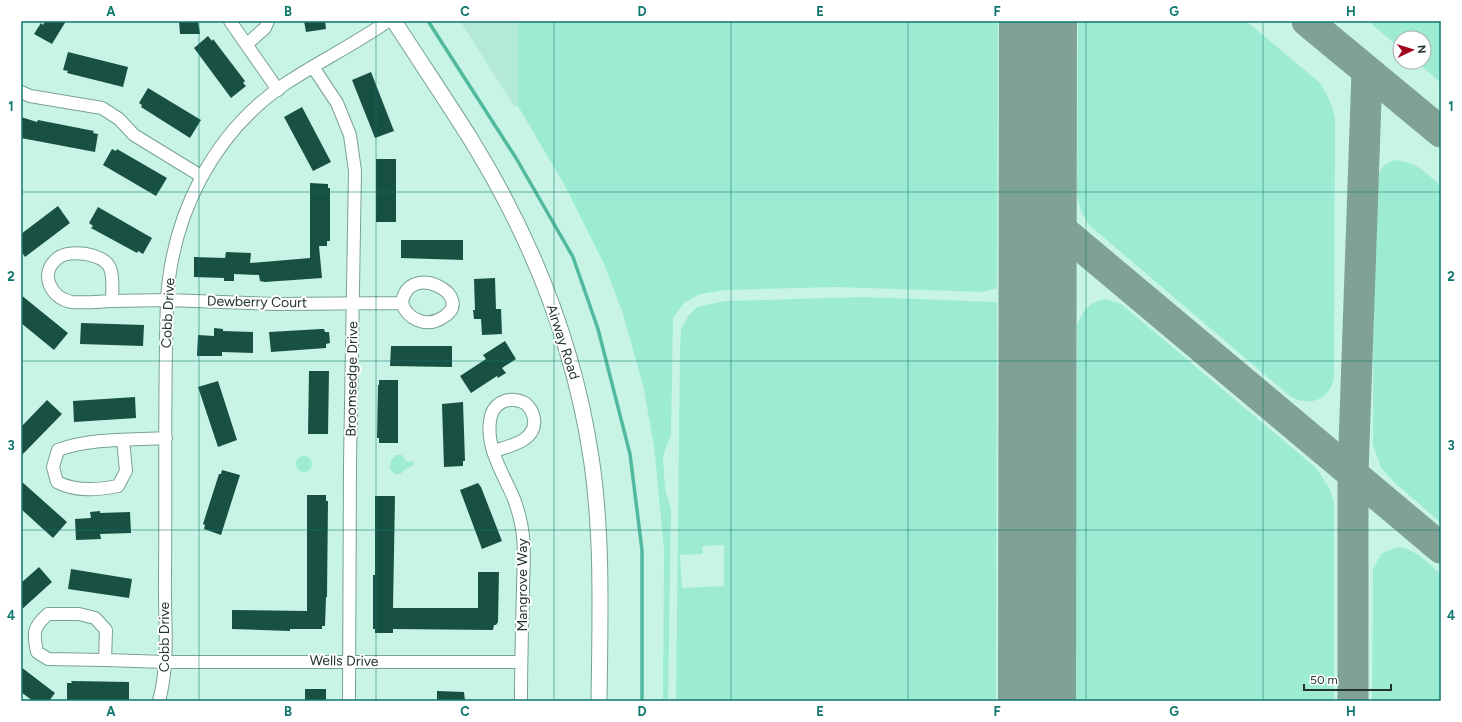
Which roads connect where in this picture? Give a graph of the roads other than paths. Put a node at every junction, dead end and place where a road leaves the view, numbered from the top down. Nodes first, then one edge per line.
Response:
1 (230, 21) edge
2 (268, 21) edge
3 (388, 21) edge
4 (394, 21) edge
5 (246, 44) junction
6 (313, 67) junction
7 (278, 90) junction
8 (21, 92) edge
9 (201, 176) junction
10 (167, 300) junction
11 (112, 302) junction
12 (354, 302) junction
13 (402, 303) dead end
14 (166, 438) junction
15 (123, 440) junction
16 (494, 451) junction
17 (105, 660) junction
18 (166, 662) junction
19 (349, 662) junction
20 (521, 662) junction
21 (159, 701) edge
22 (349, 701) edge
23 (521, 701) edge
24 (599, 701) edge

1 - 5 street
2 - 5 street
3 - 6 street, Cobb Drive
4 - 24 main road, Airway Road
5 - 7 street
6 - 7 street, Cobb Drive
6 - 12 street, Broomsedge Drive
7 - 9 street, Cobb Drive
8 - 9 street
9 - 10 street, Cobb Drive
10 - 11 street, Dewberry Court
10 - 12 street, Dewberry Court
10 - 14 street, Cobb Drive
11 - 11 street, Dewberry Court
12 - 13 street, Dewberry Court
12 - 19 street, Broomsedge Drive
14 - 15 street
14 - 18 street, Cobb Drive
15 - 15 street
16 - 16 street, Mangrove Way
16 - 20 street, Mangrove Way
17 - 17 street, Wells Drive
17 - 18 street, Wells Drive
18 - 19 street, Wells Drive
18 - 21 street, Cobb Drive
19 - 20 street, Wells Drive
19 - 22 street, Broomsedge Drive
20 - 23 street, Mangrove Way

